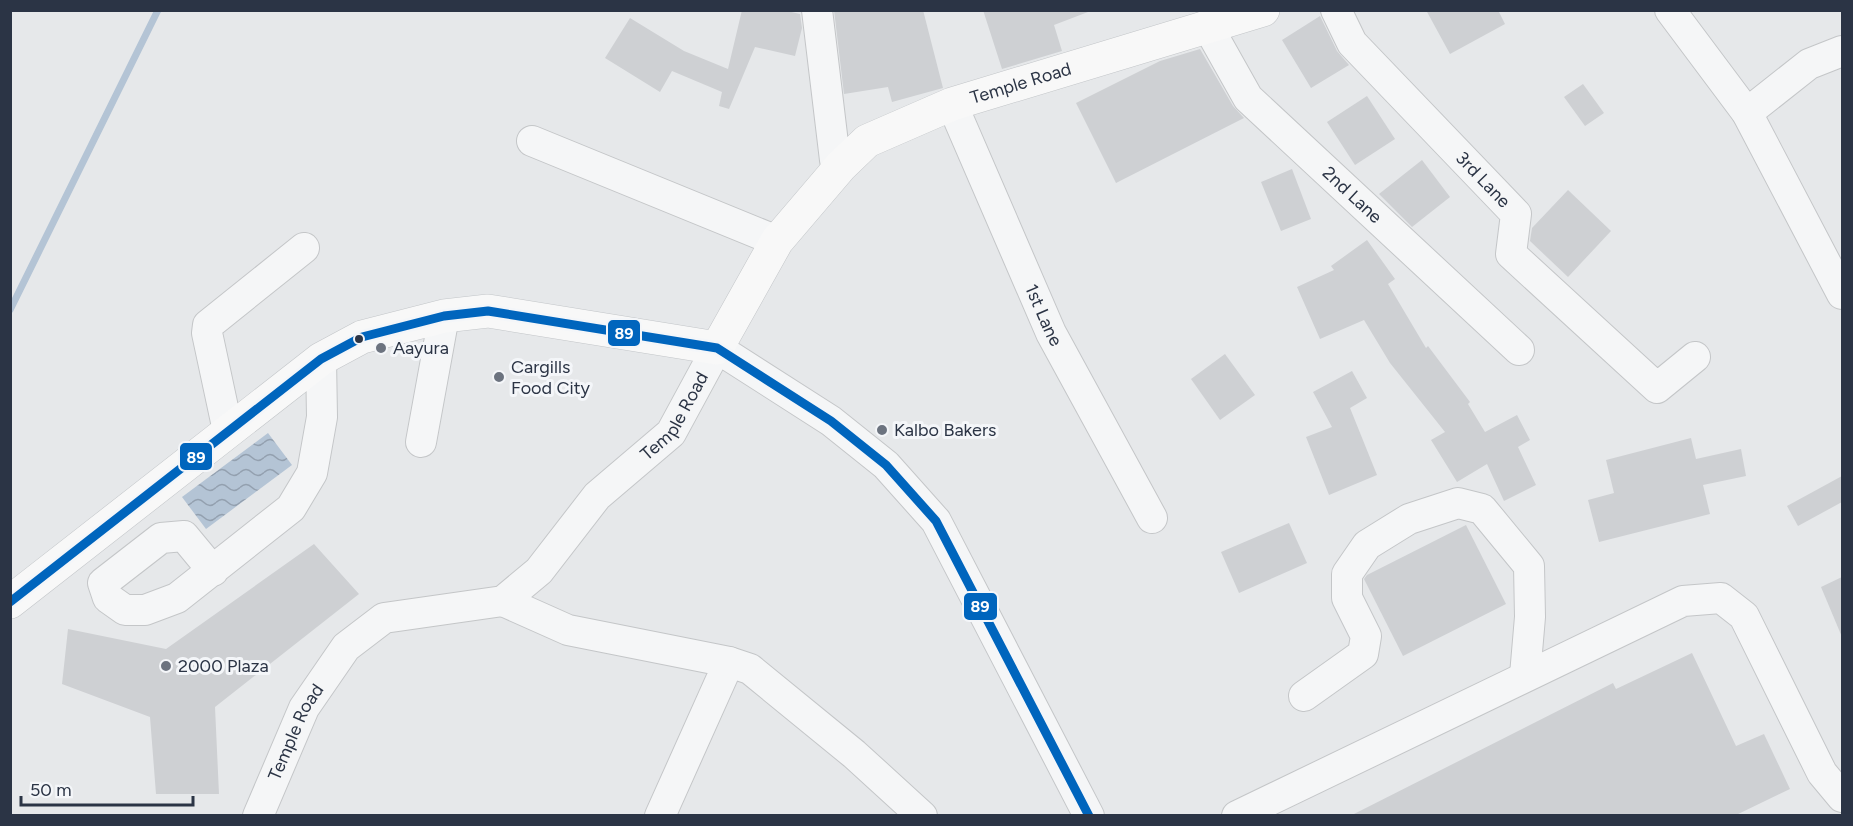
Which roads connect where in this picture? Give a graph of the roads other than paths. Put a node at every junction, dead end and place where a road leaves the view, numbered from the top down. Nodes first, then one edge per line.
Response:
1 (817, 10) edge
2 (1336, 10) edge
3 (1670, 10) edge
4 (1259, 11) edge
5 (1207, 25) junction
6 (1842, 51) edge
7 (952, 104) junction
8 (1748, 113) junction
9 (532, 141) dead end
10 (841, 166) junction
11 (777, 241) junction
12 (304, 248) dead end
13 (1842, 294) edge
14 (444, 316) junction
15 (717, 348) junction
16 (1519, 350) dead end
17 (1695, 357) dead end
18 (321, 359) junction
19 (228, 431) junction
20 (421, 442) dead end
21 (1152, 518) dead end
22 (213, 571) dead end
23 (503, 601) junction
24 (10, 602) edge
25 (729, 663) junction
26 (1525, 675) junction
27 (1304, 696) dead end
28 (1842, 796) edge
29 (258, 816) edge
30 (660, 816) edge
31 (922, 816) edge
32 (1089, 816) edge
33 (1237, 816) edge

1 - 10 street
2 - 17 street, 3rd Lane
3 - 8 street
4 - 5 main road, Temple Road
5 - 7 main road, Temple Road
5 - 16 street, 2nd Lane
6 - 8 street
7 - 10 main road, Temple Road
7 - 21 street, 1st Lane
8 - 13 street
9 - 11 street
10 - 11 main road, Temple Road
11 - 15 main road, Temple Road
12 - 19 street
14 - 15 main road
14 - 18 main road
14 - 20 street
15 - 23 street, Temple Road
15 - 32 street
18 - 19 main road
18 - 22 street
19 - 24 main road
23 - 25 street
23 - 29 street, Temple Road
25 - 30 street
25 - 31 street
26 - 27 street
26 - 28 street
26 - 33 street

